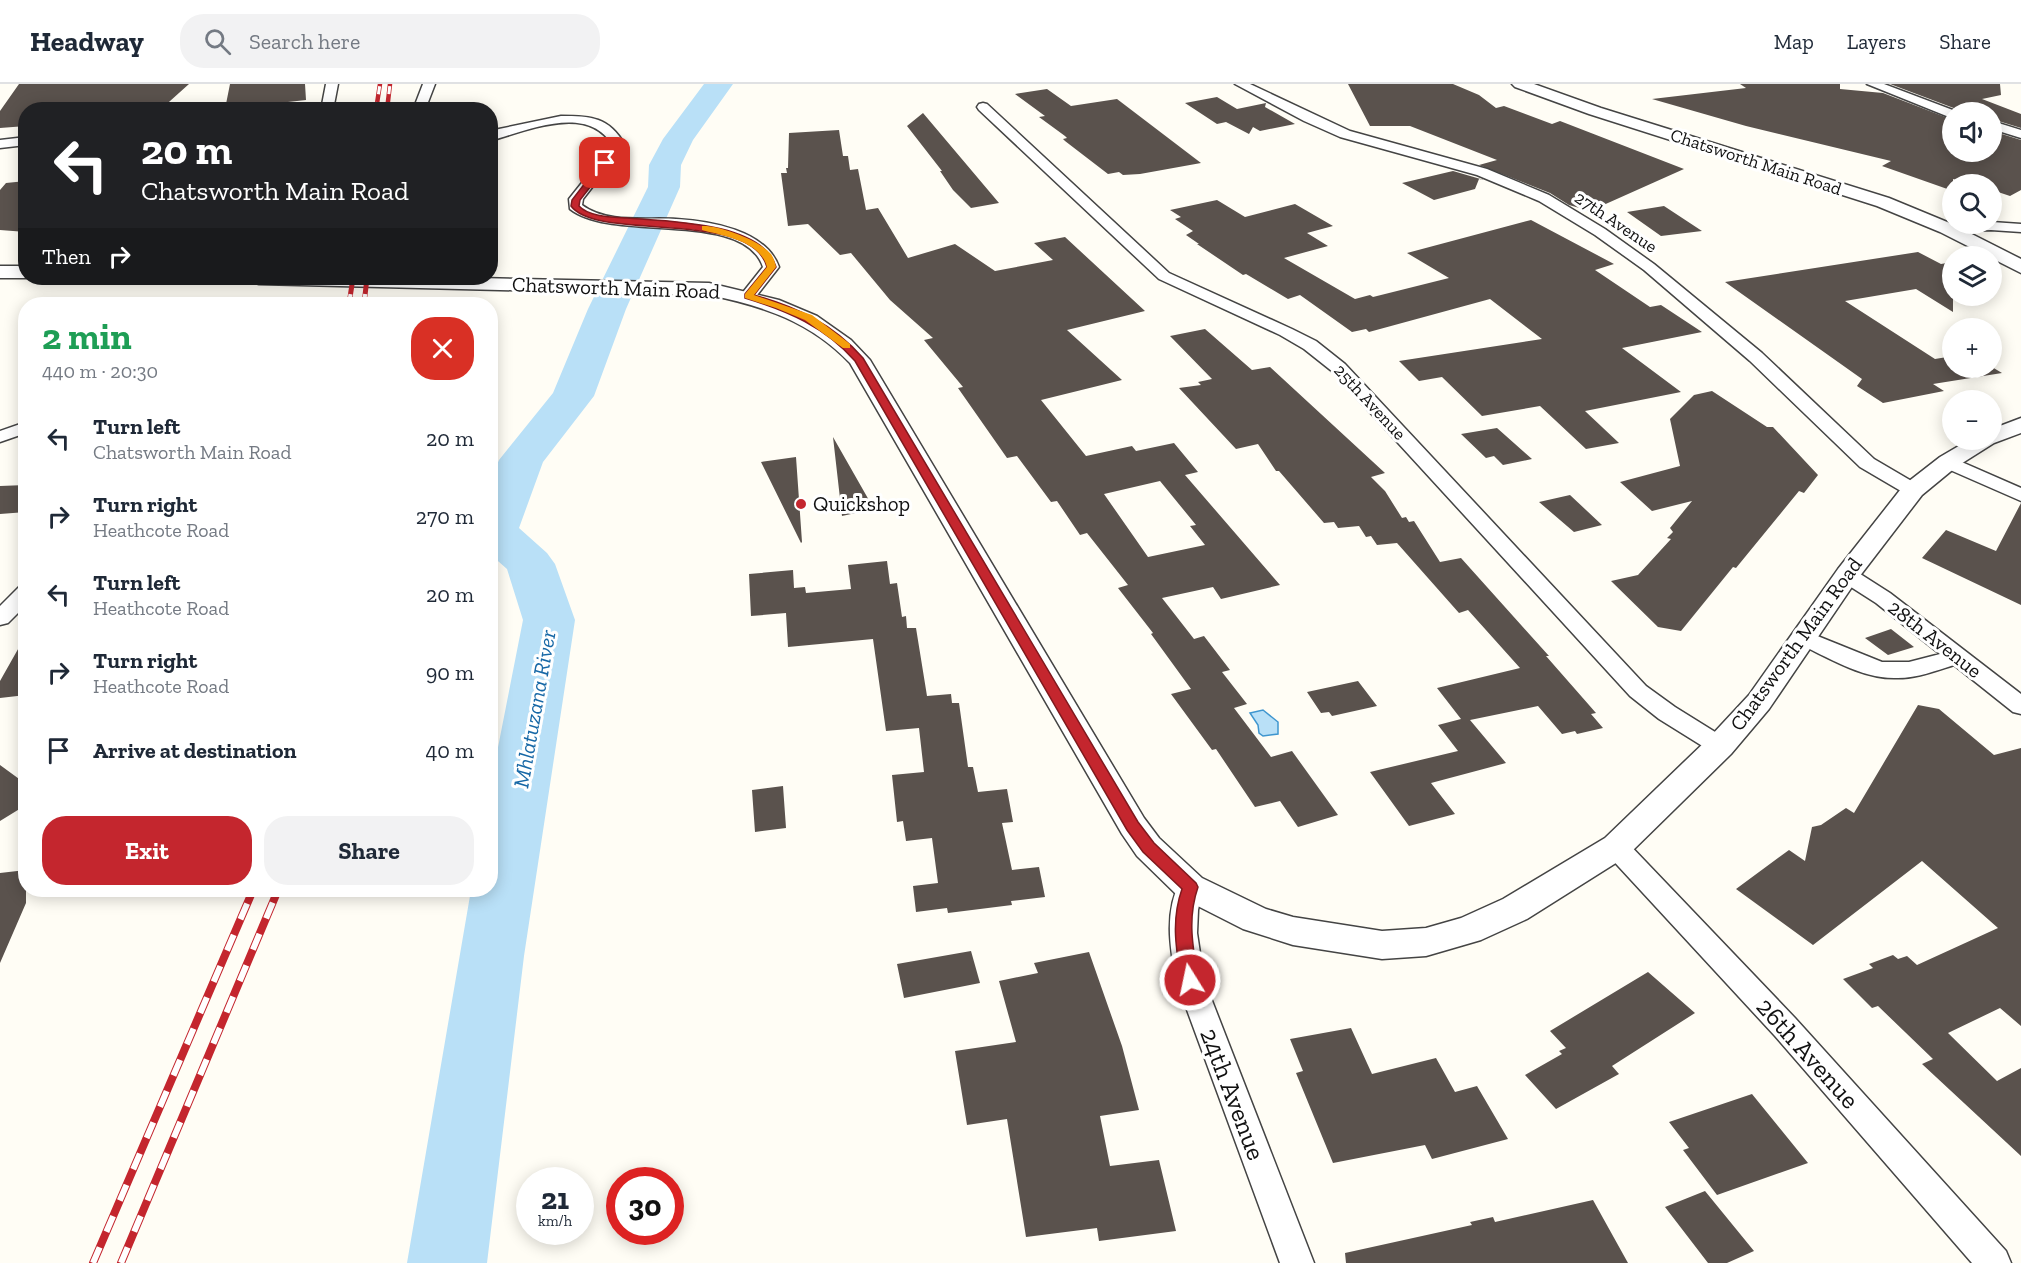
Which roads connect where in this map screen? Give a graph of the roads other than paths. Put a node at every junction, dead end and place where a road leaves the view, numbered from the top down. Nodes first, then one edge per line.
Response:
1 (332, 84) edge
2 (429, 84) edge
3 (1241, 84) edge
4 (1520, 84) edge
5 (1873, 84) edge
6 (328, 102) edge
7 (422, 102) edge
8 (983, 107) dead end
9 (1942, 110) edge
10 (2002, 128) edge
11 (498, 134) edge
12 (2021, 134) edge
13 (18, 142) edge
14 (0, 144) edge
15 (1942, 226) edge
16 (2002, 227) edge
17 (2021, 228) edge
18 (1958, 234) edge
19 (2021, 267) edge
20 (0, 272) edge
21 (18, 272) edge
22 (498, 283) edge
23 (748, 296) junction
24 (2021, 425) edge
25 (18, 430) edge
26 (2002, 433) edge
27 (0, 436) edge
28 (1968, 450) edge
29 (1948, 462) junction
30 (1913, 490) junction
31 (2021, 495) edge
32 (1847, 575) junction
33 (18, 600) edge
34 (0, 618) edge
35 (1805, 638) junction
36 (1957, 657) junction
37 (2021, 706) edge
38 (1720, 746) junction
39 (1616, 847) junction
40 (1190, 887) junction
41 (1297, 1263) edge
42 (1995, 1263) edge

1 - 6 street
2 - 7 street
3 - 30 street, 27th Avenue
4 - 15 street, Chatsworth Main Road
5 - 9 street
8 - 38 street, 25th Avenue
10 - 12 street
11 - 23 street
13 - 14 street
16 - 17 street
18 - 19 street, Chatsworth Main Road
20 - 21 street
22 - 23 street, Chatsworth Main Road
23 - 40 street, Chatsworth Main Road
24 - 26 street
25 - 27 street
28 - 29 street, Chatsworth Main Road
29 - 30 street, Chatsworth Main Road
29 - 31 street
30 - 32 street, Chatsworth Main Road
32 - 35 street, Chatsworth Main Road
32 - 36 street, 28th Avenue
33 - 34 street
35 - 36 street
35 - 38 street, Chatsworth Main Road
36 - 37 street, 28th Avenue
38 - 39 street, Chatsworth Main Road
39 - 40 street, Chatsworth Main Road
39 - 42 street, 26th Avenue
40 - 41 street, 24th Avenue

